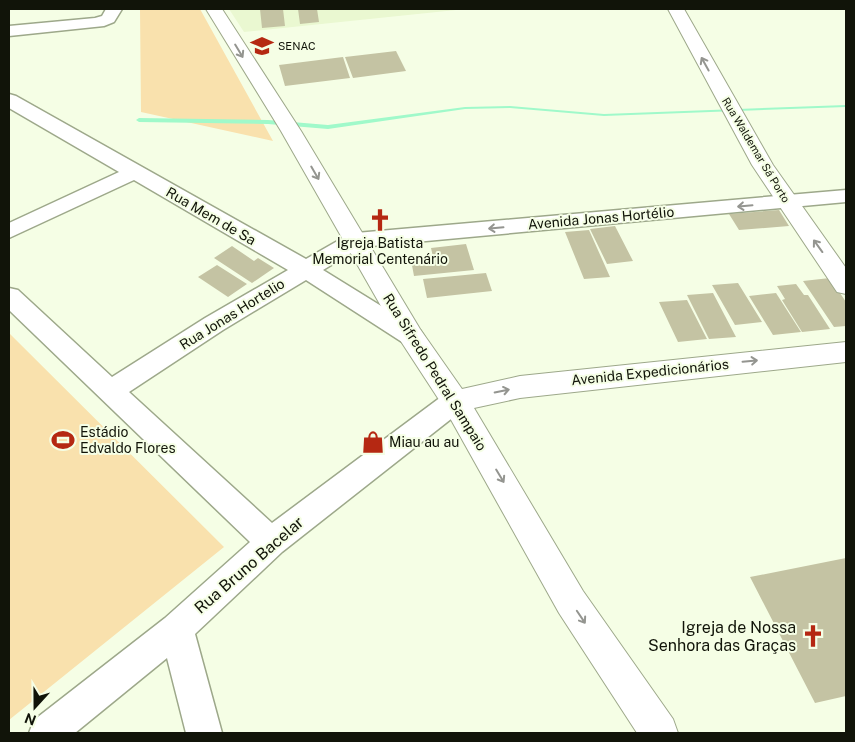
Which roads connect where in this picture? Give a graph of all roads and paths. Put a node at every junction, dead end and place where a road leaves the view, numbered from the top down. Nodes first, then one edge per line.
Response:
1 (114, 9) edge
2 (214, 9) edge
3 (676, 9) edge
4 (9, 31) edge
5 (14, 108) edge
6 (135, 172) junction
7 (846, 196) edge
8 (787, 202) junction
9 (9, 231) edge
10 (356, 240) junction
11 (304, 269) junction
12 (846, 286) edge
13 (9, 296) edge
14 (411, 336) junction
15 (846, 352) edge
16 (110, 391) junction
17 (455, 401) junction
18 (271, 542) junction
19 (177, 629) junction
20 (47, 733) edge
21 (204, 733) edge
22 (658, 733) edge

1 - 4 street
2 -> 10 street, Rua Sifredo Pedral Sampaio
8 -> 3 street, Rua Waldemar Sá Porto
5 - 6 street, Rua Mem de Sa
6 - 9 street
6 - 11 street, Rua Mem de Sa
7 - 8 street, Avenida Jonas Hortélio
8 -> 10 street, Avenida Jonas Hortélio
12 -> 8 street, Rua Waldemar Sá Porto
10 - 11 street, Rua Jonas Hortelio
10 - 14 street, Rua Sifredo Pedral Sampaio
11 - 14 street, Rua Mem de Sa
11 - 16 street, Rua Jonas Hortelio
13 - 16 street
14 - 17 street, Rua Sifredo Pedral Sampaio
17 -> 15 street, Avenida Expedicionários
16 - 18 street
17 - 18 street, Rua Bruno Bacelar
17 -> 22 street, Rua Sifredo Pedral Sampaio
18 - 19 street, Rua Bruno Bacelar
19 - 20 street, Rua Bruno Bacelar
19 - 21 street

